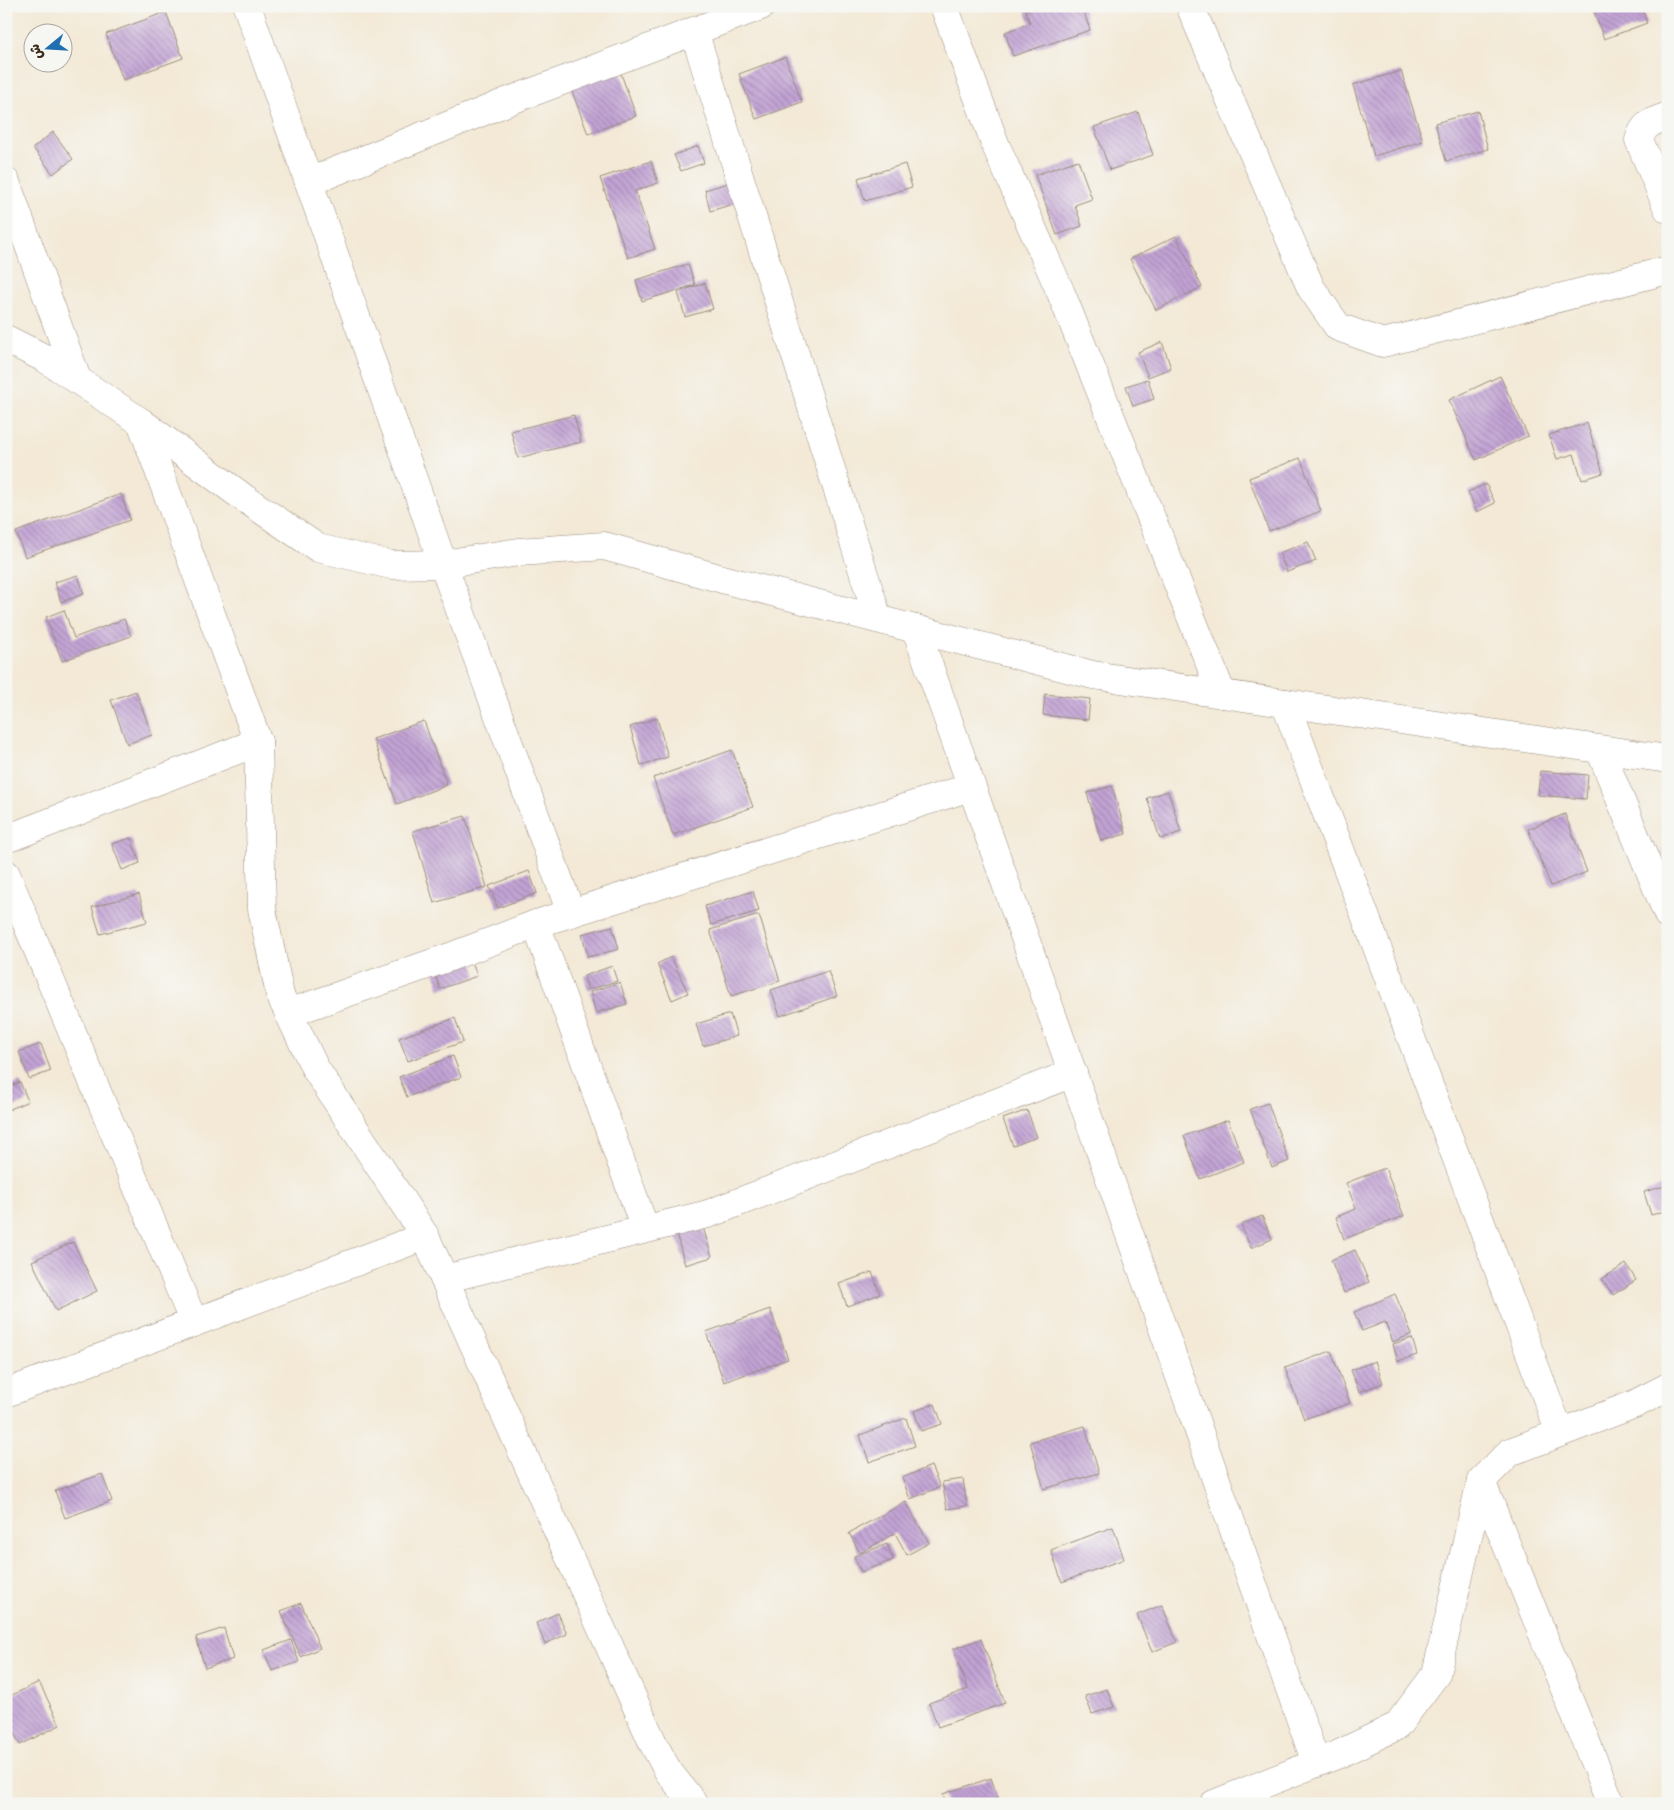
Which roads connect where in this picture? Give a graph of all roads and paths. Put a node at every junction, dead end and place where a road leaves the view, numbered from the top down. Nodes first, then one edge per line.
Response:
1 (246, 6) edge
2 (944, 6) edge
3 (1190, 6) edge
4 (744, 9) edge
5 (694, 31) junction
6 (1668, 116) edge
7 (6, 182) edge
8 (309, 182) junction
9 (1668, 209) edge
10 (1668, 270) edge
11 (6, 339) edge
12 (77, 380) junction
13 (141, 422) junction
14 (443, 564) junction
15 (878, 619) junction
16 (916, 629) junction
17 (1222, 694) junction
18 (1285, 703) junction
19 (258, 742) junction
20 (1600, 750) junction
21 (1668, 759) edge
22 (971, 787) junction
23 (6, 839) edge
24 (6, 874) edge
25 (571, 912) junction
26 (1668, 915) edge
27 (536, 924) junction
28 (288, 1013) junction
29 (1073, 1073) junction
30 (645, 1229) junction
31 (425, 1236) junction
32 (444, 1279) junction
33 (194, 1323) junction
34 (1668, 1387) edge
35 (6, 1393) edge
36 (1560, 1432) junction
37 (1481, 1481) junction
38 (1316, 1763) junction
39 (694, 1804) edge
40 (1214, 1804) edge
41 (1611, 1804) edge

1 - 8 street
2 - 17 street
3 - 10 street
4 - 5 street
5 - 8 street
5 - 15 street
6 - 9 street
7 - 12 street
8 - 14 street
11 - 12 street
12 - 13 street
13 - 14 street
13 - 19 street
14 - 15 street
14 - 25 street
15 - 16 street
16 - 17 street
16 - 22 street
17 - 18 street
18 - 20 street
18 - 36 street
19 - 23 street
19 - 28 street
20 - 21 street
20 - 26 street
22 - 25 street
22 - 29 street
24 - 33 street
25 - 27 street
27 - 28 street
27 - 30 street
28 - 31 street
29 - 30 street
29 - 38 street
30 - 32 street
31 - 32 street
31 - 33 street
32 - 39 street
33 - 35 street
34 - 36 street
36 - 37 street
37 - 38 street
37 - 41 street
38 - 40 street

